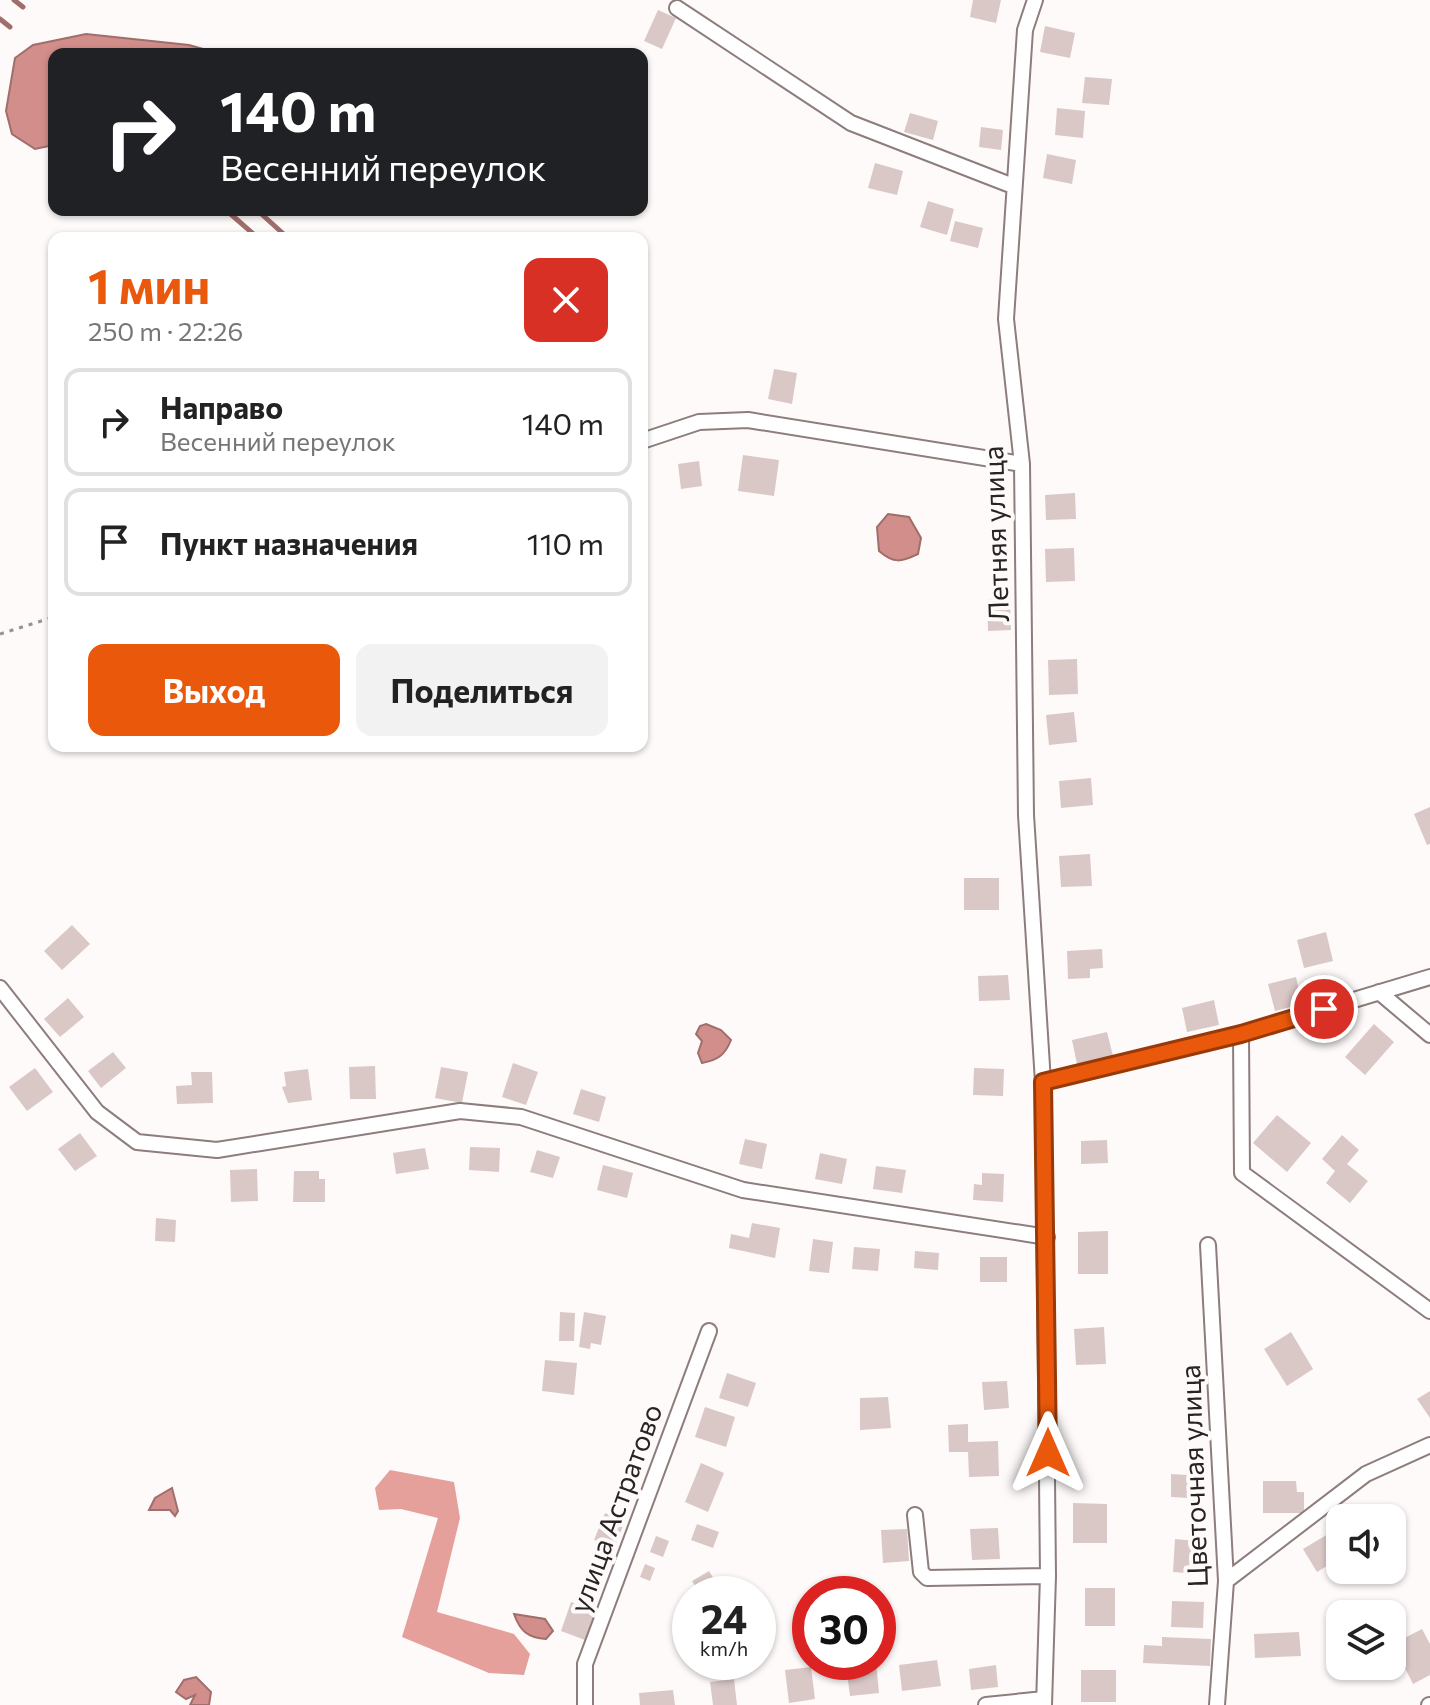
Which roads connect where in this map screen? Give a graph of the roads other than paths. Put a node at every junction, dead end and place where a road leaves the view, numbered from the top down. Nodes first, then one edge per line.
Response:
1 (1035, 0) edge
2 (677, 8) dead end
3 (1013, 186) junction
4 (648, 439) edge
5 (1022, 464) junction
6 (1430, 977) edge
7 (0, 988) edge
8 (1379, 992) junction
9 (1241, 1034) junction
10 (1430, 1035) edge
11 (1042, 1076) junction
12 (1047, 1237) junction
13 (1208, 1245) dead end
14 (1430, 1311) edge
15 (709, 1331) dead end
16 (1430, 1445) edge
17 (915, 1515) dead end
18 (1048, 1576) junction
19 (1226, 1581) junction
20 (1044, 1702) edge
21 (585, 1705) edge
22 (986, 1705) edge
23 (1217, 1705) edge

1 - 3 street, Летняя улица
2 - 3 street
3 - 5 street, Летняя улица
4 - 5 street
5 - 11 street, Летняя улица
6 - 8 street
7 - 12 street
8 - 9 street
8 - 10 street
9 - 11 street
9 - 14 street
11 - 12 street, Летняя улица
12 - 18 street, Летняя улица
13 - 19 street, Цветочная улица
15 - 21 street, улица Астратово
16 - 19 street
17 - 18 street
18 - 20 street, Летняя улица
19 - 23 street, Цветочная улица
20 - 22 street

